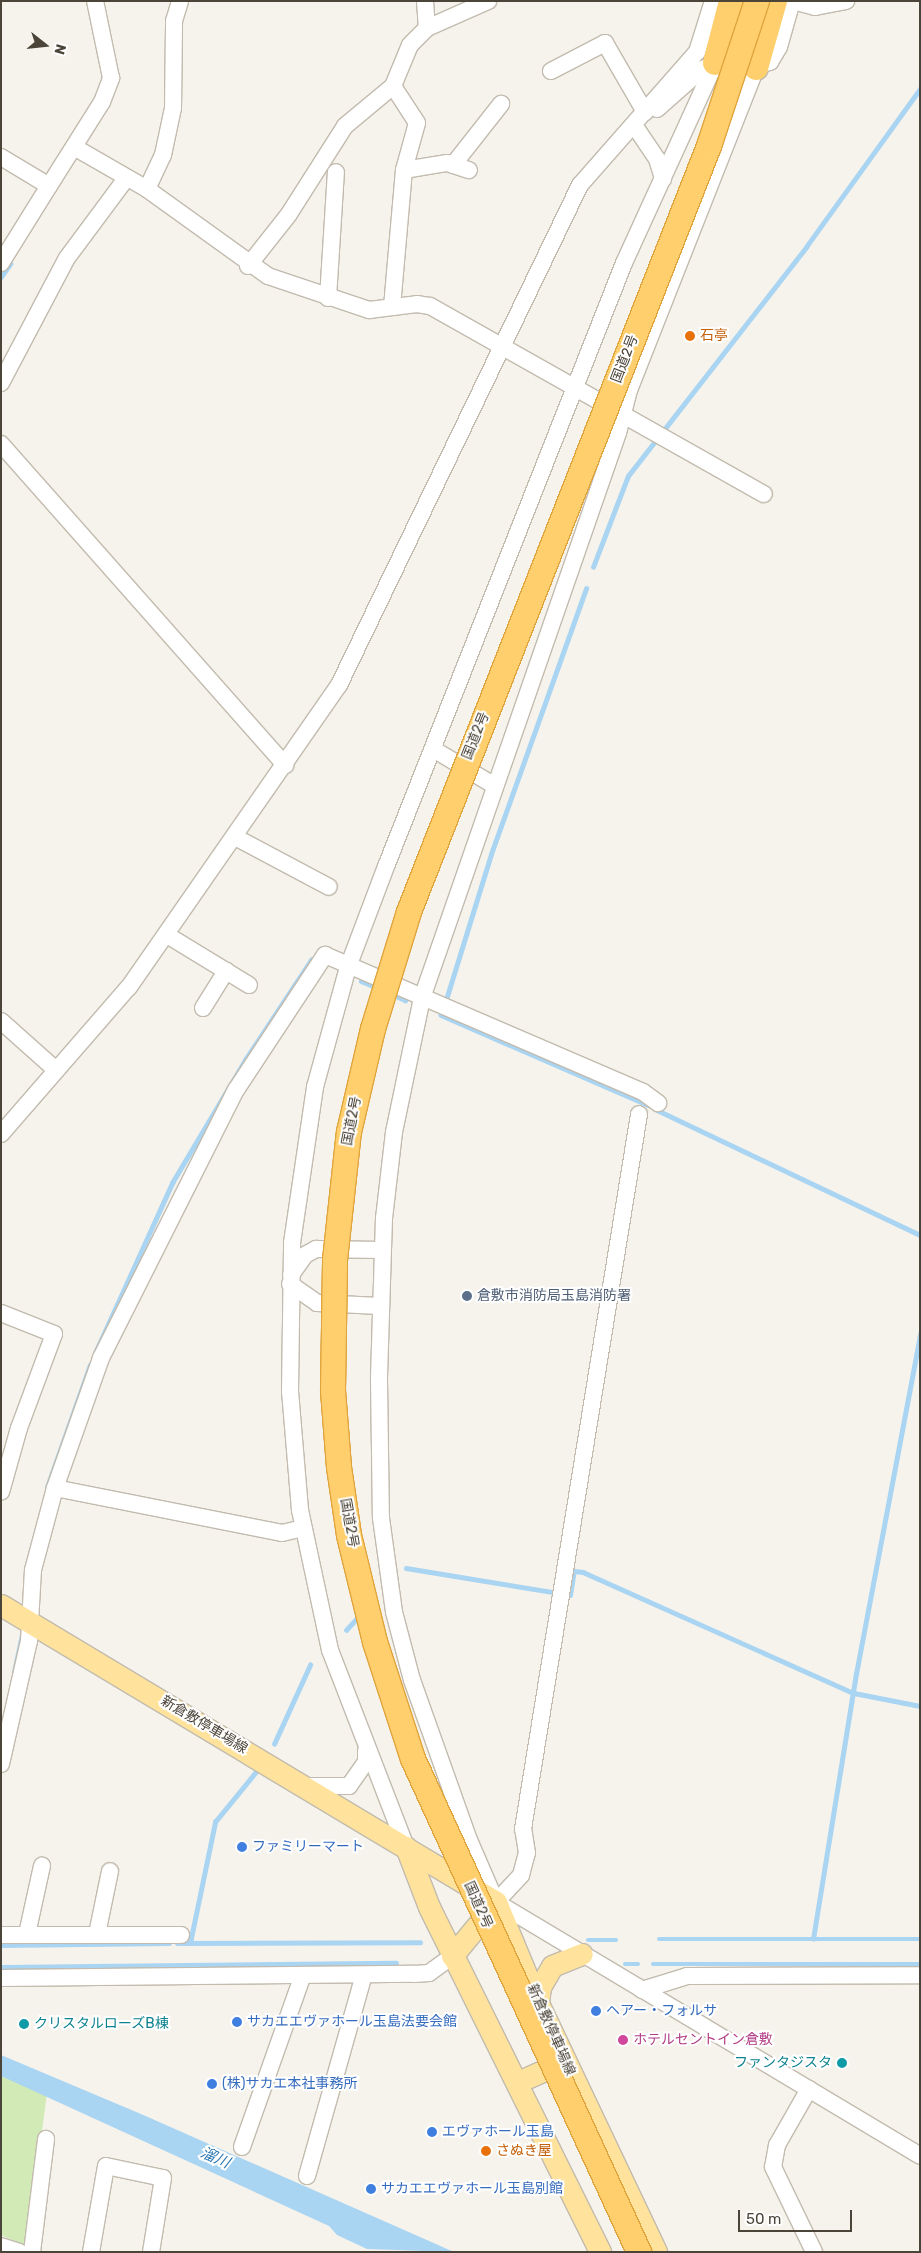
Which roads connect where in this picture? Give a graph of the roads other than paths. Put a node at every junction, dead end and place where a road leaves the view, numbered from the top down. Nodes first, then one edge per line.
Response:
1 (96, 1) edge
2 (180, 1) edge
3 (424, 1) edge
4 (488, 1) edge
5 (713, 1) edge
6 (731, 1) edge
7 (757, 1) edge
8 (775, 1) edge
9 (793, 1) edge
10 (846, 1) edge
11 (427, 28) junction
12 (715, 63) junction
13 (756, 68) junction
14 (551, 71) dead end
15 (392, 86) junction
16 (501, 104) dead end
17 (645, 112) junction
18 (634, 125) junction
19 (77, 149) junction
20 (1, 158) edge
21 (453, 165) junction
22 (404, 170) junction
23 (469, 170) dead end
24 (336, 172) dead end
25 (663, 179) junction
26 (126, 180) junction
27 (48, 186) junction
28 (148, 189) junction
29 (1, 263) edge
30 (248, 266) junction
31 (328, 298) junction
32 (392, 307) junction
33 (502, 349) junction
34 (1, 383) edge
35 (576, 389) junction
36 (622, 416) junction
37 (1, 444) edge
38 (764, 494) dead end
39 (433, 749) junction
40 (285, 765) junction
41 (494, 786) junction
42 (235, 837) junction
43 (328, 887) dead end
44 (167, 936) junction
45 (348, 968) junction
46 (226, 971) junction
47 (249, 985) dead end
48 (436, 1004) junction
49 (203, 1008) dead end
50 (1, 1021) edge
51 (56, 1070) junction
52 (658, 1103) dead end
53 (639, 1114) dead end
54 (1, 1134) edge
55 (382, 1250) junction
56 (290, 1280) junction
57 (380, 1306) junction
58 (1, 1313) edge
59 (55, 1488) junction
60 (1, 1492) edge
61 (303, 1528) junction
62 (1, 1605) edge
63 (29, 1622) junction
64 (366, 1750) junction
65 (1, 1764) edge
66 (308, 1786) junction
67 (406, 1847) junction
68 (42, 1866) dead end
69 (110, 1871) dead end
70 (496, 1902) junction
71 (27, 1934) junction
72 (97, 1934) junction
73 (1, 1935) edge
74 (181, 1935) dead end
75 (582, 1954) junction
76 (452, 1956) junction
77 (364, 1974) junction
78 (303, 1975) junction
79 (920, 1975) edge
80 (1, 1978) edge
81 (642, 1990) junction
82 (538, 2003) junction
83 (565, 2061) junction
84 (518, 2082) junction
85 (809, 2089) junction
86 (46, 2139) dead end
87 (242, 2147) dead end
88 (920, 2156) edge
89 (307, 2176) dead end
90 (32, 2252) edge
91 (91, 2252) edge
92 (151, 2252) edge
93 (600, 2252) edge
94 (639, 2252) edge
95 (656, 2252) edge
96 (814, 2252) edge

1 - 19 street
2 - 28 street
3 - 11 street
4 - 11 street
5 - 17 street
6 - 12 highway
7 - 94 highway, 国道2号, bridge
8 - 13 highway
9 - 10 street
9 - 13 street
11 - 15 street
12 - 13 street
12 - 17 street
12 - 25 street
13 - 36 street
14 - 17 street
15 - 22 street
15 - 30 street
16 - 21 street
17 - 18 street
18 - 25 street
18 - 33 street
19 - 26 street
19 - 27 street
20 - 27 street
21 - 22 street
21 - 23 street
22 - 32 street
24 - 31 street
25 - 35 street
26 - 28 street
26 - 34 street
27 - 29 street
28 - 30 street
30 - 31 street
31 - 32 street
32 - 33 street
33 - 35 street
33 - 40 street
35 - 36 street
35 - 39 street
36 - 38 street
36 - 41 street
37 - 40 street
39 - 41 street
39 - 45 street
40 - 42 street
41 - 48 street
42 - 43 street
42 - 44 street
44 - 46 street
44 - 51 street
45 - 48 street
45 - 56 street
45 - 59 street
46 - 47 street
46 - 49 street
48 - 52 street
48 - 55 street
50 - 51 street
51 - 54 street
53 - 70 street
55 - 56 street
55 - 57 street
56 - 57 street
56 - 61 street
57 - 70 street
58 - 60 street
59 - 61 street
59 - 63 street
61 - 64 street
62 - 63 main road, 新倉敷停車場線
63 - 65 street
63 - 66 main road, 新倉敷停車場線
64 - 66 street
64 - 67 street
66 - 67 main road, 新倉敷停車場線
67 - 70 main road, 新倉敷停車場線
67 - 76 main road
68 - 71 street
69 - 72 street
70 - 75 street
70 - 76 main road
70 - 82 main road, 新倉敷停車場線
71 - 72 street
71 - 73 street
72 - 74 street
75 - 81 street
75 - 82 main road
76 - 77 street
76 - 84 main road
77 - 78 street
77 - 89 street
78 - 80 street
78 - 87 street
79 - 81 street
81 - 85 street
82 - 83 main road, 新倉敷停車場線
83 - 84 main road
83 - 95 main road, 新倉敷停車場線
84 - 93 main road
85 - 88 street
85 - 96 street
86 - 90 street
91 - 92 street

